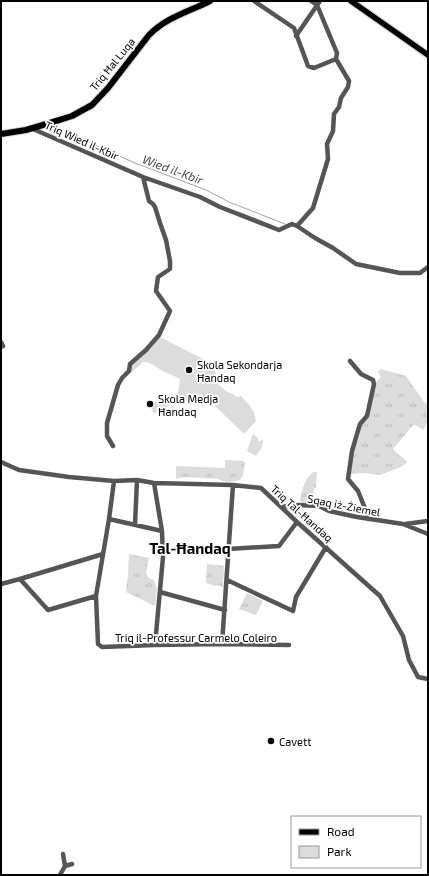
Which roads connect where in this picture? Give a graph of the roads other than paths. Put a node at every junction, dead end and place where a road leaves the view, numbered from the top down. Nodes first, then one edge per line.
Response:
1 (210, 1) edge
2 (254, 1) edge
3 (311, 1) edge
4 (351, 1) edge
5 (319, 3) edge
6 (296, 36) junction
7 (428, 55) edge
8 (336, 58) junction
9 (33, 129) junction
10 (1, 134) edge
11 (143, 177) junction
12 (295, 225) junction
13 (428, 267) edge
14 (1, 342) edge
15 (1, 348) edge
16 (350, 360) dead end
17 (113, 446) dead end
18 (1, 462) edge
19 (136, 480) junction
20 (114, 481) junction
21 (154, 482) junction
22 (233, 485) junction
23 (281, 507) junction
24 (109, 519) junction
25 (368, 519) junction
26 (428, 521) edge
27 (297, 522) junction
28 (403, 524) junction
29 (135, 525) junction
30 (162, 531) junction
31 (428, 534) edge
32 (326, 547) junction
33 (228, 549) junction
34 (103, 554) junction
35 (20, 579) junction
36 (227, 580) junction
37 (1, 584) edge
38 (160, 592) junction
39 (96, 596) junction
40 (225, 610) junction
41 (222, 644) junction
42 (155, 645) junction
43 (289, 645) dead end
44 (428, 678) edge
45 (63, 854) dead end
46 (72, 864) dead end
47 (66, 866) junction
48 (60, 875) edge

1 - 9 highway, Triq Ħal Luqa
2 - 6 street
3 - 5 street
4 - 7 main road
5 - 6 street
5 - 8 street
6 - 8 street
8 - 12 street
9 - 10 highway, Triq Ħal Luqa
9 - 11 street, Triq Wied il-Kbir
11 - 12 street, Triq Wied il-Kbir
11 - 17 street
12 - 13 street
14 - 15 street
16 - 25 street
18 - 20 street, Triq Tal-Ħandaq
19 - 20 street, Triq Tal-Ħandaq
19 - 21 street, Triq Tal-Ħandaq
19 - 29 street
20 - 24 street
21 - 22 street, Triq Tal-Ħandaq
21 - 30 street
22 - 23 street, Triq Tal-Ħandaq
22 - 33 street
23 - 25 street, Sqaq iż-Żiemel
23 - 27 street, Triq Tal-Ħandaq
24 - 29 street
24 - 34 street
25 - 28 street, Sqaq iż-Żiemel
26 - 28 street
27 - 32 street, Triq Tal-Ħandaq
27 - 33 street
28 - 31 street
29 - 30 street
30 - 38 street
32 - 36 street
32 - 44 street, Triq Tal-Ħandaq
33 - 36 street
34 - 35 street
34 - 39 street
35 - 37 street
35 - 39 street
36 - 40 street
38 - 40 street
38 - 42 street
39 - 42 street, Triq il-Professur Carmelo Coleiro
40 - 41 street
41 - 42 street, Triq il-Professur Carmelo Coleiro
41 - 43 street, Triq il-Professur Carmelo Coleiro
45 - 47 street
46 - 47 street
47 - 48 street

